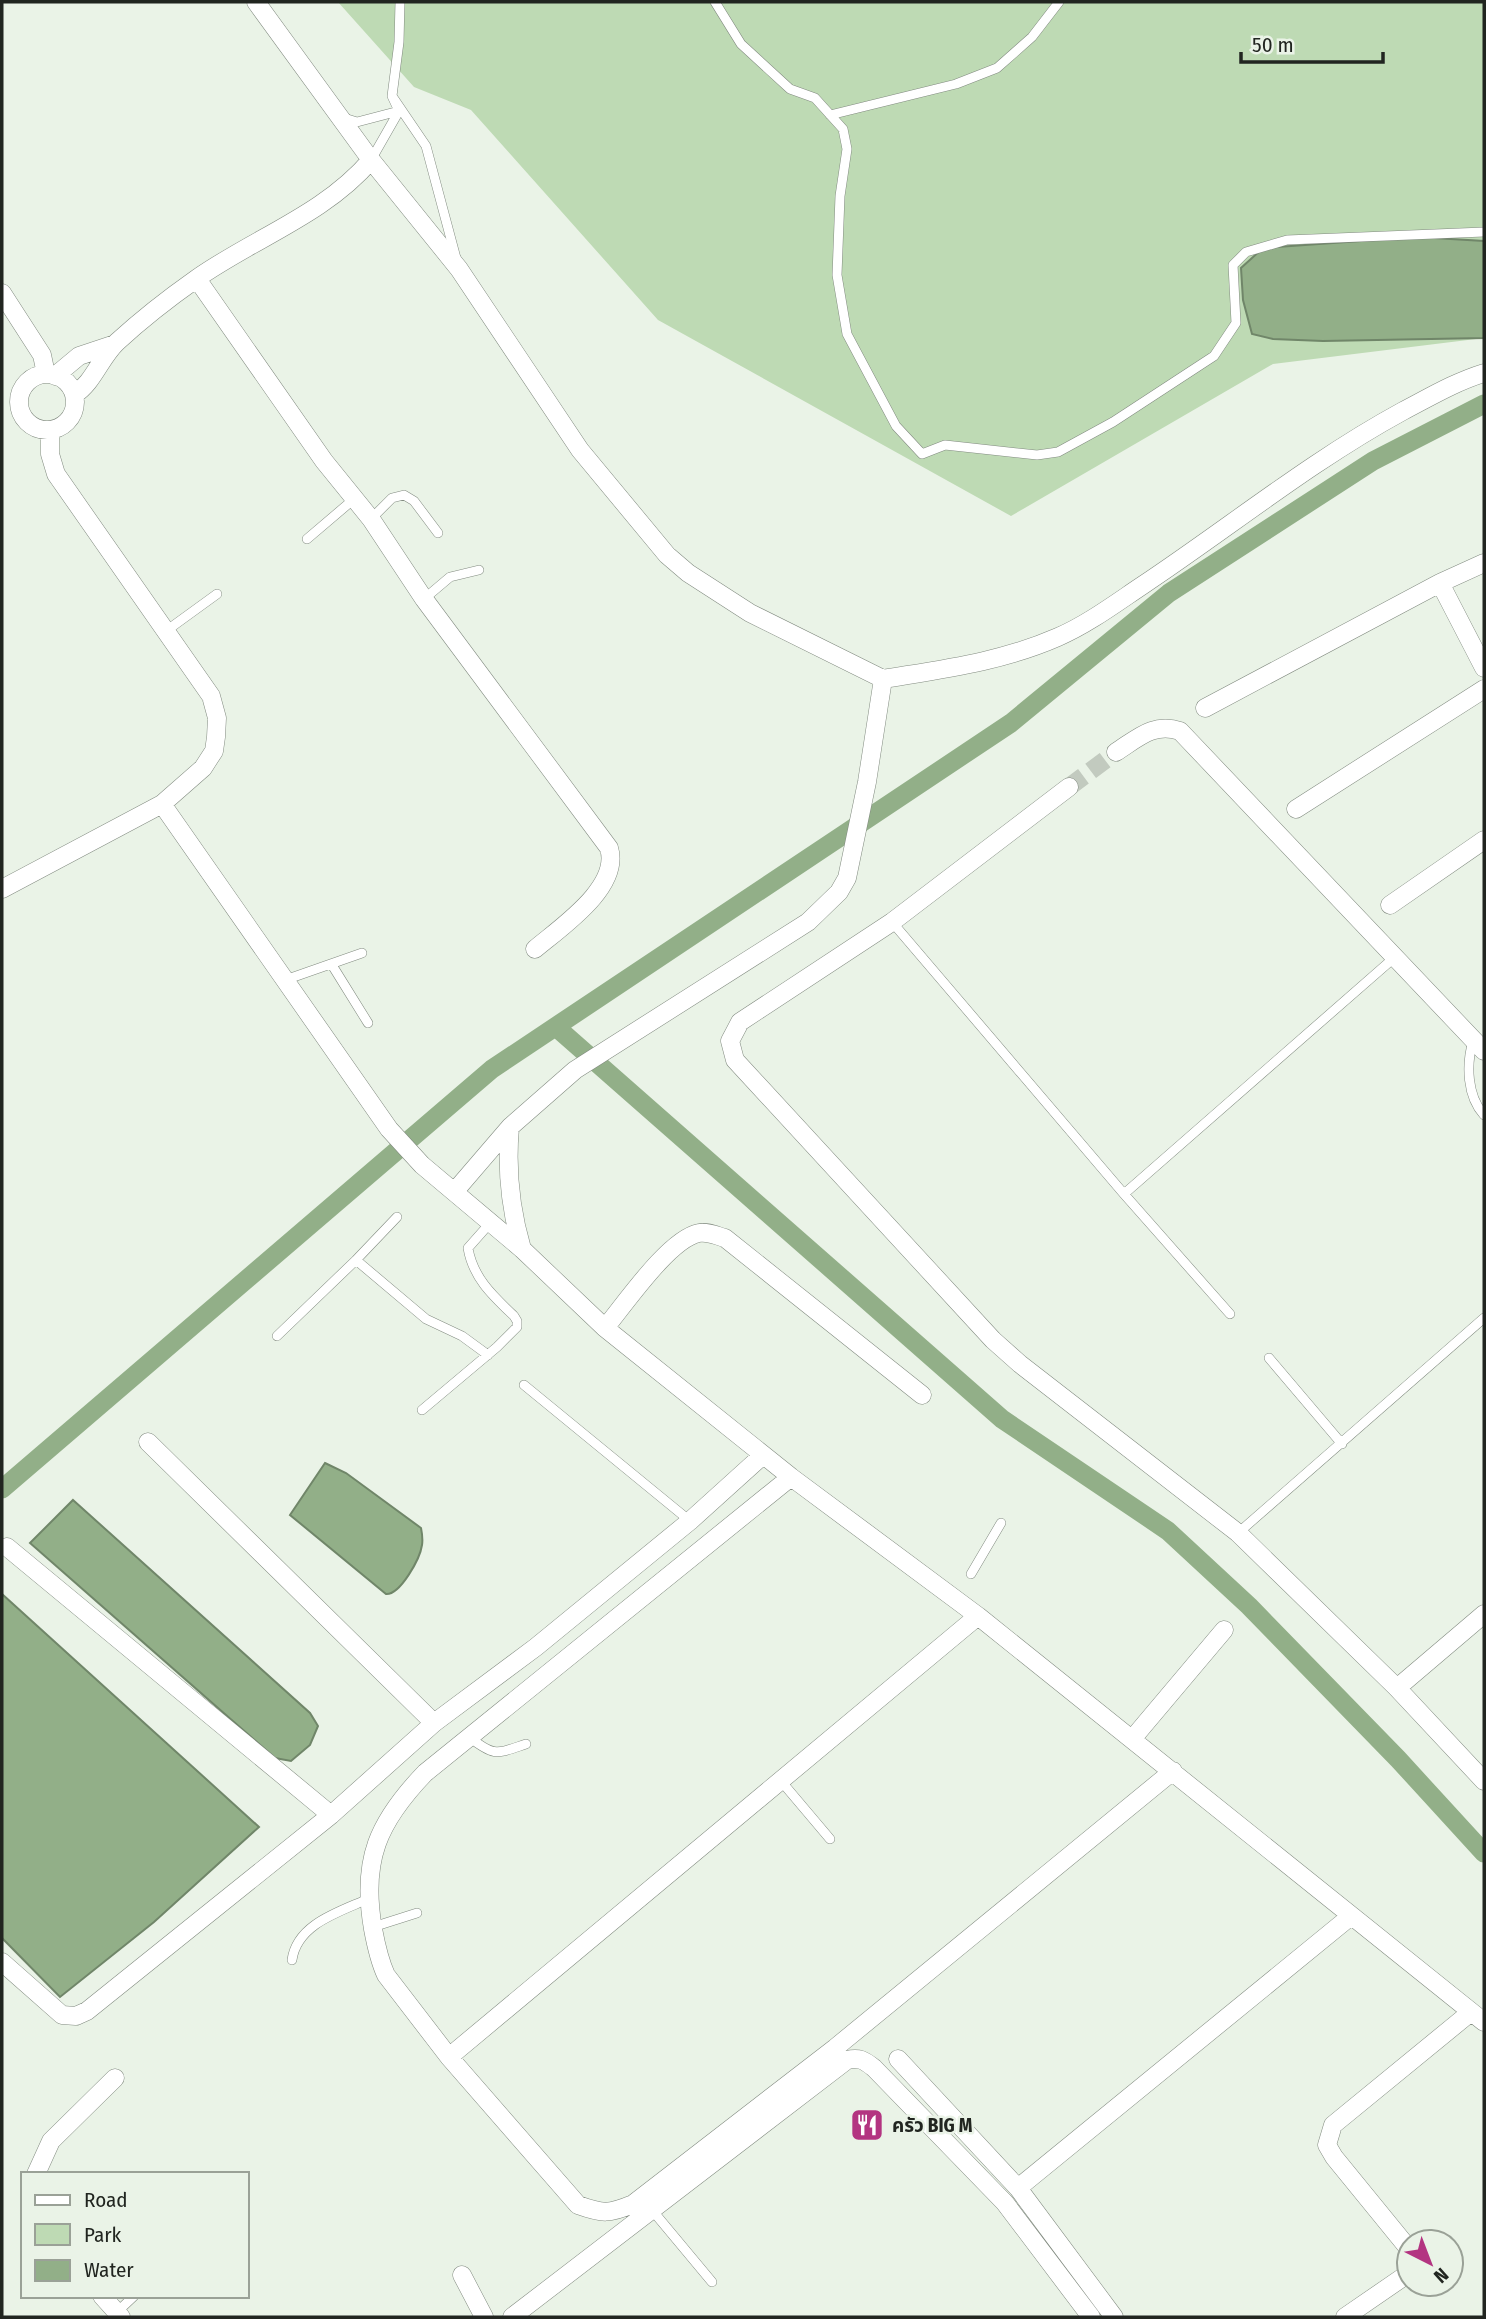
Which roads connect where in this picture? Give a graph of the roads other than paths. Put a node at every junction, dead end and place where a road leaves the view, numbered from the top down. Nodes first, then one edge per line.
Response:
1 (256, 2) edge
2 (400, 2) edge
3 (715, 2) edge
4 (1059, 2) edge
5 (391, 96) junction
6 (399, 111) junction
7 (830, 115) junction
8 (339, 116) junction
9 (371, 160) junction
10 (1484, 232) edge
11 (459, 269) junction
12 (197, 279) junction
13 (2, 293) edge
14 (115, 344) junction
15 (1484, 373) edge
16 (51, 375) junction
17 (74, 395) junction
18 (50, 430) junction
19 (354, 499) junction
20 (371, 519) junction
21 (438, 533) dead end
22 (307, 539) dead end
23 (1484, 564) edge
24 (479, 570) dead end
25 (1440, 583) junction
26 (217, 594) dead end
27 (425, 599) junction
28 (166, 631) junction
29 (1484, 668) edge
30 (883, 679) junction
31 (1484, 689) edge
32 (1206, 708) dead end
33 (1116, 752) tunnel mouth
34 (1069, 788) tunnel mouth
35 (162, 804) junction
36 (1296, 809) dead end
37 (1484, 840) edge
38 (2, 888) edge
39 (1390, 905) dead end
40 (892, 922) junction
41 (535, 949) dead end
42 (362, 953) dead end
43 (1395, 957) junction
44 (332, 965) junction
45 (285, 980) junction
46 (368, 1023) dead end
47 (1479, 1046) edge
48 (1484, 1115) edge
49 (510, 1127) junction
50 (455, 1191) junction
51 (1124, 1194) junction
52 (397, 1217) dead end
53 (491, 1222) junction
54 (523, 1249) junction
55 (356, 1260) junction
56 (1230, 1314) dead end
57 (1484, 1318) edge
58 (605, 1328) junction
59 (277, 1336) dead end
60 (488, 1355) junction
61 (1269, 1358) dead end
62 (524, 1385) dead end
63 (922, 1395) dead end
64 (422, 1410) dead end
65 (148, 1442) dead end
66 (1342, 1444) junction
67 (764, 1455) junction
68 (792, 1477) junction
69 (690, 1521) junction
70 (1001, 1523) dead end
71 (1238, 1533) junction
72 (8, 1547) dead end
73 (971, 1574) dead end
74 (1484, 1614) edge
75 (978, 1616) junction
76 (1224, 1630) dead end
77 (1397, 1688) junction
78 (434, 1723) junction
79 (469, 1737) junction
80 (1133, 1738) junction
81 (526, 1744) dead end
82 (1173, 1771) junction
83 (781, 1781) junction
84 (1484, 1781) edge
85 (331, 1815) junction
86 (830, 1839) dead end
87 (368, 1899) junction
88 (416, 1913) dead end
89 (1351, 1916) junction
90 (373, 1927) junction
91 (292, 1960) dead end
92 (2, 1962) edge
93 (1478, 2017) edge
94 (449, 2057) junction
95 (898, 2059) dead end
96 (116, 2078) dead end
97 (36, 2172) edge
98 (1018, 2188) junction
99 (652, 2210) junction
100 (1395, 2232) edge
101 (462, 2275) dead end
102 (712, 2282) dead end
103 (1395, 2283) edge
104 (104, 2298) edge
105 (132, 2298) edge
106 (119, 2314) edge
107 (484, 2317) edge
108 (512, 2317) edge
109 (1090, 2317) edge
110 (1114, 2317) edge
111 (1345, 2317) edge

1 - 8 street
2 - 5 lane
3 - 7 lane
4 - 7 lane
5 - 6 lane
5 - 11 lane
6 - 8 lane
6 - 9 lane
7 - 10 lane
8 - 9 street
9 - 11 street
9 - 12 street
11 - 30 street
12 - 14 street
12 - 19 street
13 - 16 street
14 - 16 street
14 - 17 street
15 - 30 street
16 - 17 street
16 - 18 street
17 - 18 street
18 - 28 street
19 - 20 street
19 - 22 lane
20 - 21 lane
20 - 27 street
23 - 25 street
24 - 27 lane
25 - 29 street
25 - 32 street
26 - 28 lane
27 - 41 street
28 - 35 street
30 - 49 street
31 - 36 street
33 - 43 street
34 - 40 street
35 - 38 street
35 - 45 street
37 - 39 street
40 - 51 lane
40 - 71 street
42 - 44 lane
43 - 47 street
43 - 51 lane
44 - 45 lane
44 - 46 lane
45 - 50 street
47 - 48 lane
49 - 50 street
49 - 54 street
50 - 53 street
51 - 56 lane
52 - 55 lane
53 - 54 street
53 - 60 lane
54 - 58 street
55 - 59 lane
55 - 60 lane
57 - 66 lane
58 - 63 street
58 - 67 street
60 - 64 lane
61 - 66 lane
62 - 69 lane
65 - 78 street
66 - 71 lane
67 - 68 street
67 - 69 street
68 - 75 street
68 - 79 street
69 - 78 street
70 - 73 lane
71 - 77 street
72 - 85 street
74 - 77 street
75 - 80 street
75 - 83 street
76 - 80 street
77 - 84 street
78 - 85 street
79 - 81 lane
79 - 87 street
80 - 82 street
82 - 89 street
82 - 94 street
83 - 86 lane
83 - 94 street
85 - 92 street
87 - 90 street
87 - 91 lane
88 - 90 lane
89 - 93 street
89 - 98 street
90 - 94 street
93 - 100 street
95 - 98 street
96 - 97 street
98 - 110 street
99 - 102 lane
99 - 108 street
99 - 109 street
101 - 107 street
103 - 111 street
104 - 106 street
105 - 106 lane

